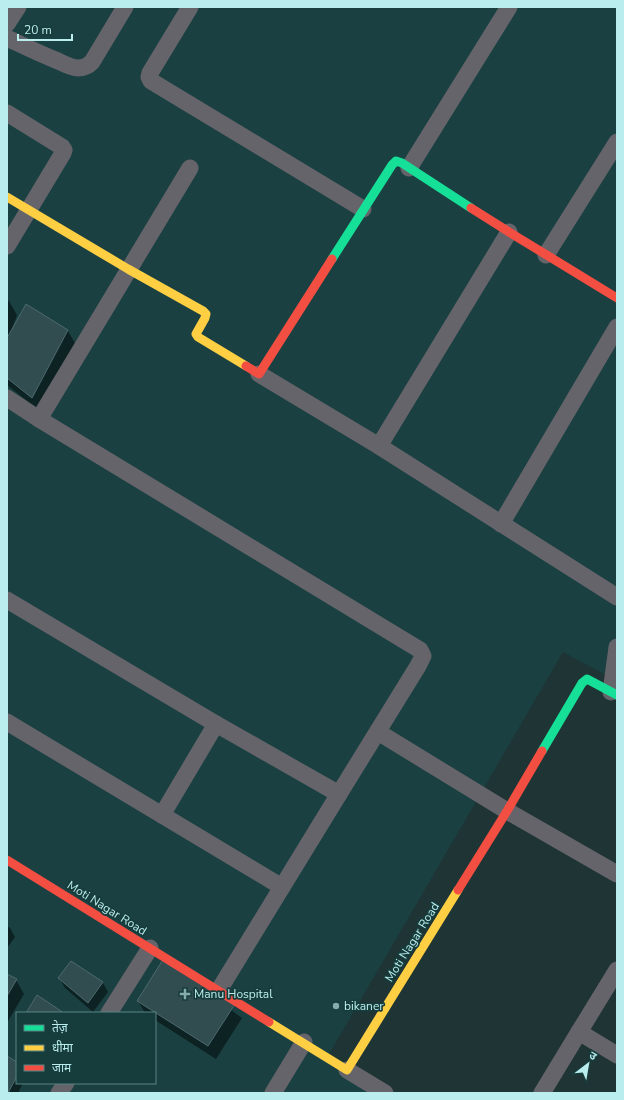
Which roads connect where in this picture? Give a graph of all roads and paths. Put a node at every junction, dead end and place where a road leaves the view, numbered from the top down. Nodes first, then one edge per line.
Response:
1 (18, 7) edge
2 (125, 7) edge
3 (190, 7) edge
4 (509, 7) edge
5 (7, 24) edge
6 (7, 38) edge
7 (7, 113) edge
8 (617, 142) edge
9 (190, 168) dead end
10 (409, 168) junction
11 (7, 197) edge
12 (364, 209) junction
13 (29, 210) junction
14 (509, 232) junction
15 (7, 246) edge
16 (546, 255) junction
17 (128, 269) junction
18 (617, 298) edge
19 (617, 327) edge
20 (259, 374) junction
21 (7, 398) edge
22 (39, 419) junction
23 (379, 446) junction
24 (501, 524) junction
25 (617, 597) edge
26 (7, 600) edge
27 (617, 647) edge
28 (614, 693) edge
29 (7, 722) edge
30 (216, 724) junction
31 (378, 732) junction
32 (339, 794) junction
33 (507, 811) junction
34 (162, 815) junction
35 (7, 860) edge
36 (617, 874) edge
37 (282, 887) junction
38 (150, 948) junction
39 (617, 970) edge
40 (219, 990) junction
41 (110, 1012) edge
42 (579, 1032) junction
43 (304, 1042) junction
44 (617, 1055) edge
45 (347, 1070) junction
46 (65, 1084) edge
47 (59, 1093) edge
48 (273, 1093) edge
49 (386, 1093) edge
50 (542, 1093) edge

1 - 5 street
2 - 6 street
3 - 12 street
4 - 10 street
7 - 13 street
8 - 16 street
9 - 17 street
10 - 12 street
10 - 14 street
11 - 13 street
12 - 20 street
13 - 15 street
13 - 17 street
14 - 16 street
14 - 23 street
16 - 18 street
17 - 20 street
17 - 22 street
19 - 24 street
20 - 23 street
21 - 22 street
22 - 31 street
23 - 24 street
24 - 25 street
26 - 30 street
27 - 28 street
28 - 33 street, Moti Nagar Road
29 - 34 street
30 - 32 street
30 - 34 street
31 - 32 street
31 - 33 street
32 - 37 street
33 - 36 street
33 - 45 street, Moti Nagar Road
34 - 37 street
35 - 38 street, Moti Nagar Road
37 - 40 street
38 - 40 street, Moti Nagar Road
38 - 41 street
39 - 42 street
40 - 43 street, Moti Nagar Road
42 - 44 street
42 - 50 street
43 - 45 street, Moti Nagar Road
43 - 48 street
45 - 49 street
46 - 47 street

